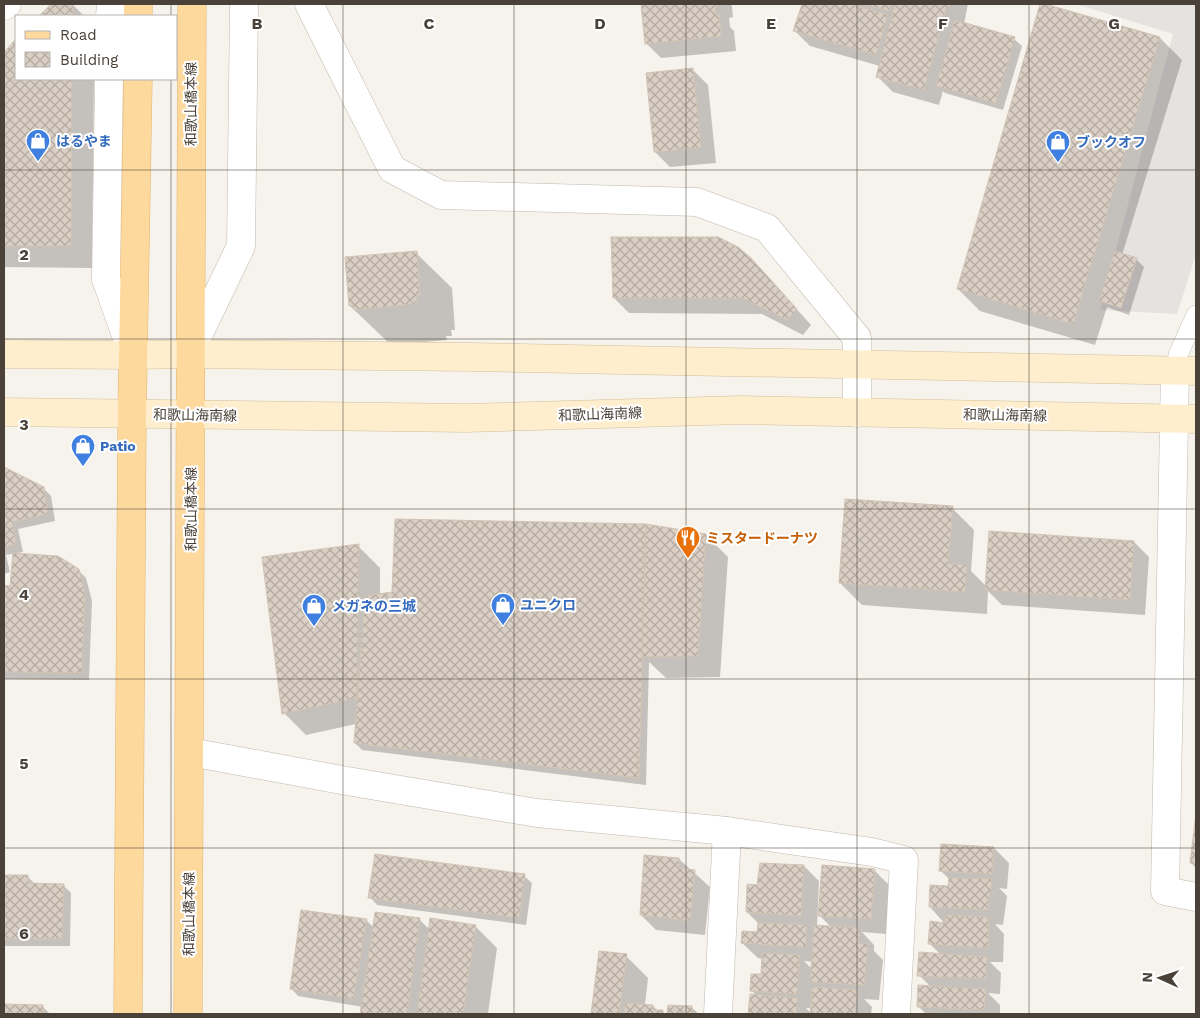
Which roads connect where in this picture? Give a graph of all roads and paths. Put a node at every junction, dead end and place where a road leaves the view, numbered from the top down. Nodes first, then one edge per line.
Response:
1 (7, 4) edge
2 (192, 4) edge
3 (244, 4) edge
4 (309, 4) edge
5 (4, 6) edge
6 (109, 80) edge
7 (138, 80) edge
8 (1196, 316) edge
9 (4, 354) edge
10 (189, 354) junction
11 (133, 355) junction
12 (856, 364) junction
13 (1186, 371) edge
14 (4, 412) edge
15 (857, 413) junction
16 (132, 415) junction
17 (191, 415) junction
18 (1185, 418) edge
19 (190, 752) junction
20 (727, 831) junction
21 (1196, 897) edge
22 (128, 1014) edge
23 (188, 1014) edge
24 (718, 1014) edge
25 (896, 1014) edge

1 - 5 street
2 - 10 main road, 和歌山橋本線
3 - 10 street
4 - 12 street
6 - 11 street
7 - 11 main road
8 - 13 lane
9 - 11 main road
10 - 11 main road
10 - 12 main road
10 - 17 main road, 和歌山橋本線
11 - 16 main road
12 - 13 main road
12 - 15 street
13 - 18 street
14 - 16 main road, 和歌山海南線
15 - 17 main road, 和歌山海南線
15 - 18 main road, 和歌山海南線
16 - 17 main road, 和歌山海南線
16 - 22 main road
17 - 19 main road, 和歌山橋本線
18 - 21 street
19 - 20 street
19 - 23 main road, 和歌山橋本線
20 - 24 street
20 - 25 street

